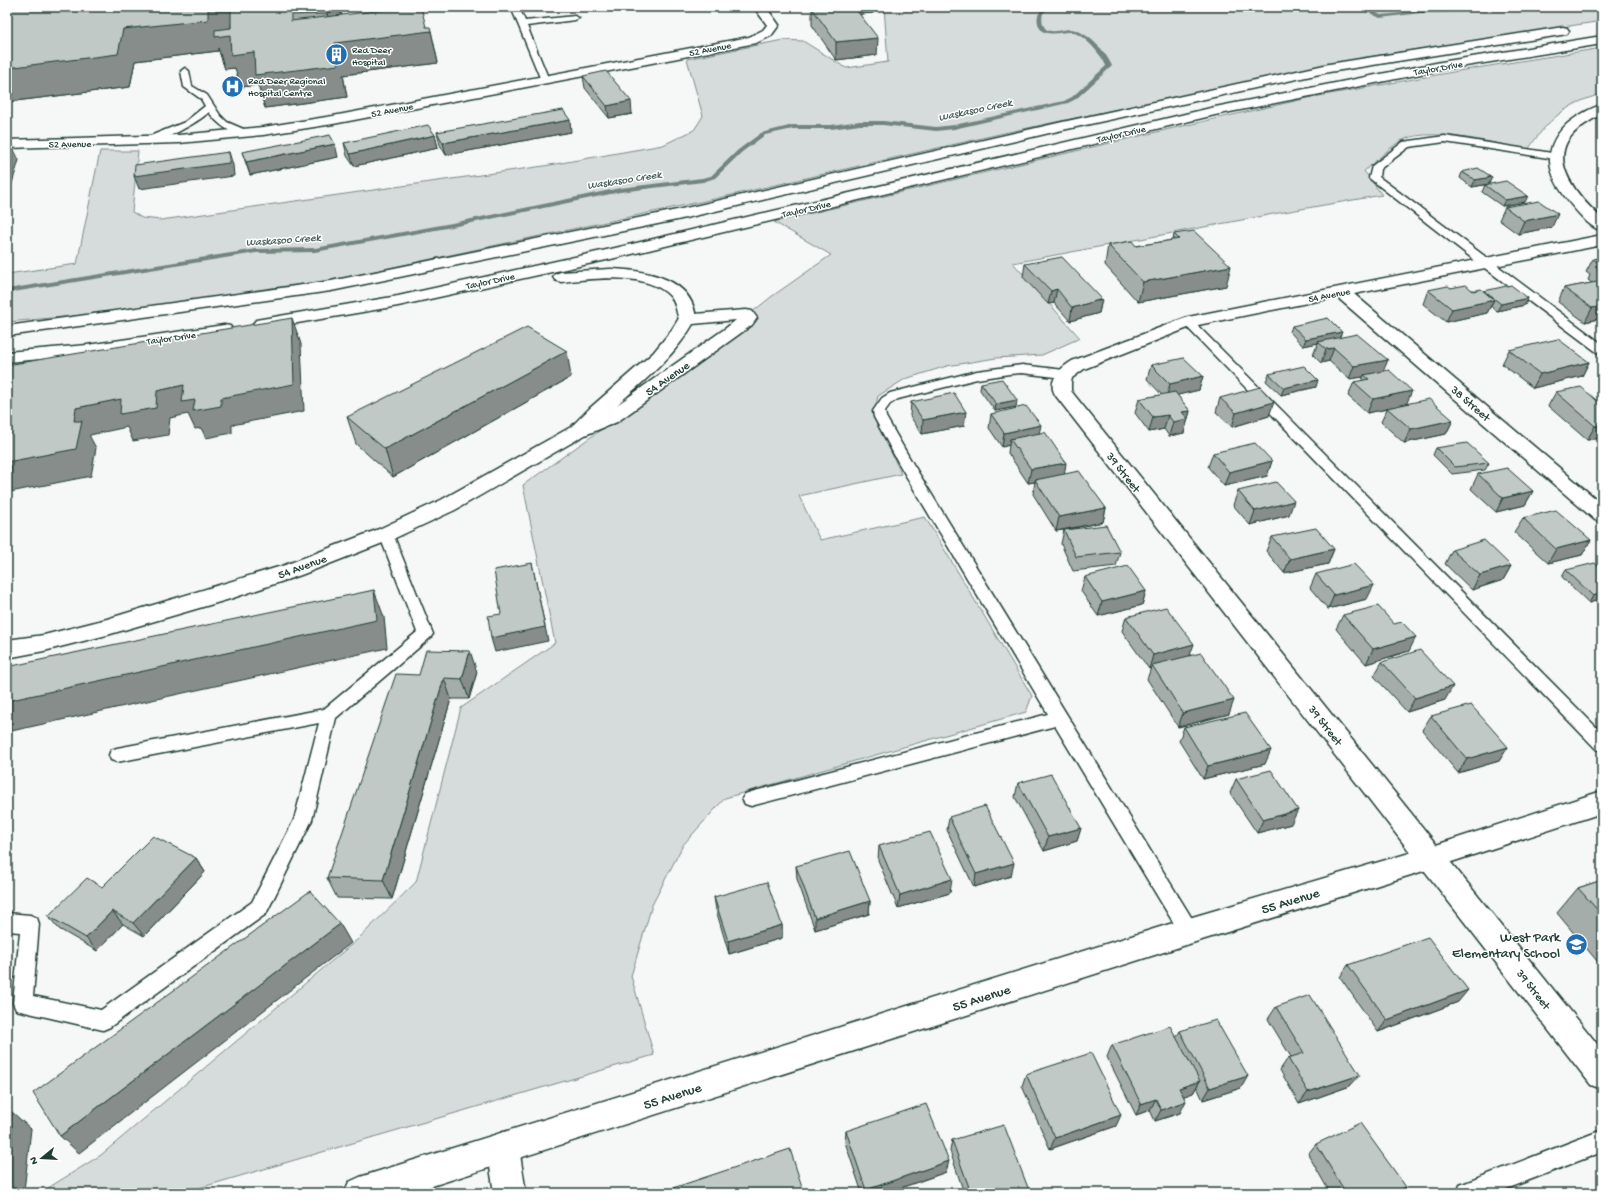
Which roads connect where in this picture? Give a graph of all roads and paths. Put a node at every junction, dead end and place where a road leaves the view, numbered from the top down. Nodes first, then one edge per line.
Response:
1 (515, 7) edge
2 (760, 7) edge
3 (575, 18) dead end
4 (522, 24) junction
5 (1579, 29) dead end
6 (1602, 40) edge
7 (185, 71) dead end
8 (545, 80) junction
9 (210, 107) junction
10 (1602, 109) edge
11 (245, 133) junction
12 (146, 141) junction
13 (7, 144) edge
14 (1556, 156) junction
15 (1602, 226) edge
16 (1602, 240) edge
17 (1486, 264) junction
18 (472, 284) junction
19 (1340, 291) junction
20 (687, 319) junction
21 (1188, 322) junction
22 (250, 326) edge
23 (235, 328) edge
24 (7, 331) edge
25 (1602, 350) edge
26 (7, 357) edge
27 (1064, 374) junction
28 (578, 431) junction
29 (1602, 515) edge
30 (386, 534) junction
31 (7, 650) edge
32 (328, 715) junction
33 (1059, 718) junction
34 (1602, 744) edge
35 (117, 755) dead end
36 (751, 799) dead end
37 (1602, 802) edge
38 (1430, 858) junction
39 (7, 922) edge
40 (1189, 931) junction
41 (1602, 1074) edge
42 (1602, 1141) edge
43 (503, 1148) junction
44 (360, 1193) edge
45 (510, 1193) edge
46 (1468, 1193) edge

1 - 4 lane
2 - 8 street, 52 Avenue
3 - 4 lane
4 - 8 lane
5 - 24 street, Taylor Drive
6 - 18 street, Taylor Drive
7 - 9 lane
8 - 11 street, 52 Avenue
9 - 11 lane
9 - 12 lane
10 - 14 street
11 - 12 street, 52 Avenue
12 - 13 street, 52 Avenue
14 - 15 street
14 - 17 lane
16 - 17 street, 54 Avenue
17 - 19 street, 54 Avenue
17 - 25 lane
18 - 20 street
18 - 22 street, Taylor Drive
19 - 21 street, 54 Avenue
19 - 29 street, 38 Street
20 - 28 street, 54 Avenue
20 - 28 street, 54 Avenue
21 - 27 street, 54 Avenue
21 - 34 lane
23 - 26 street, Taylor Drive
27 - 33 lane
27 - 38 street, 39 Street
28 - 30 street, 54 Avenue
30 - 31 street, 54 Avenue
30 - 32 lane
32 - 35 lane
32 - 39 lane
33 - 36 lane
33 - 40 lane
37 - 38 street, 55 Avenue
38 - 40 street, 55 Avenue
38 - 41 street, 39 Street
40 - 43 street, 55 Avenue
42 - 46 lane
43 - 44 street, 55 Avenue
43 - 45 street

